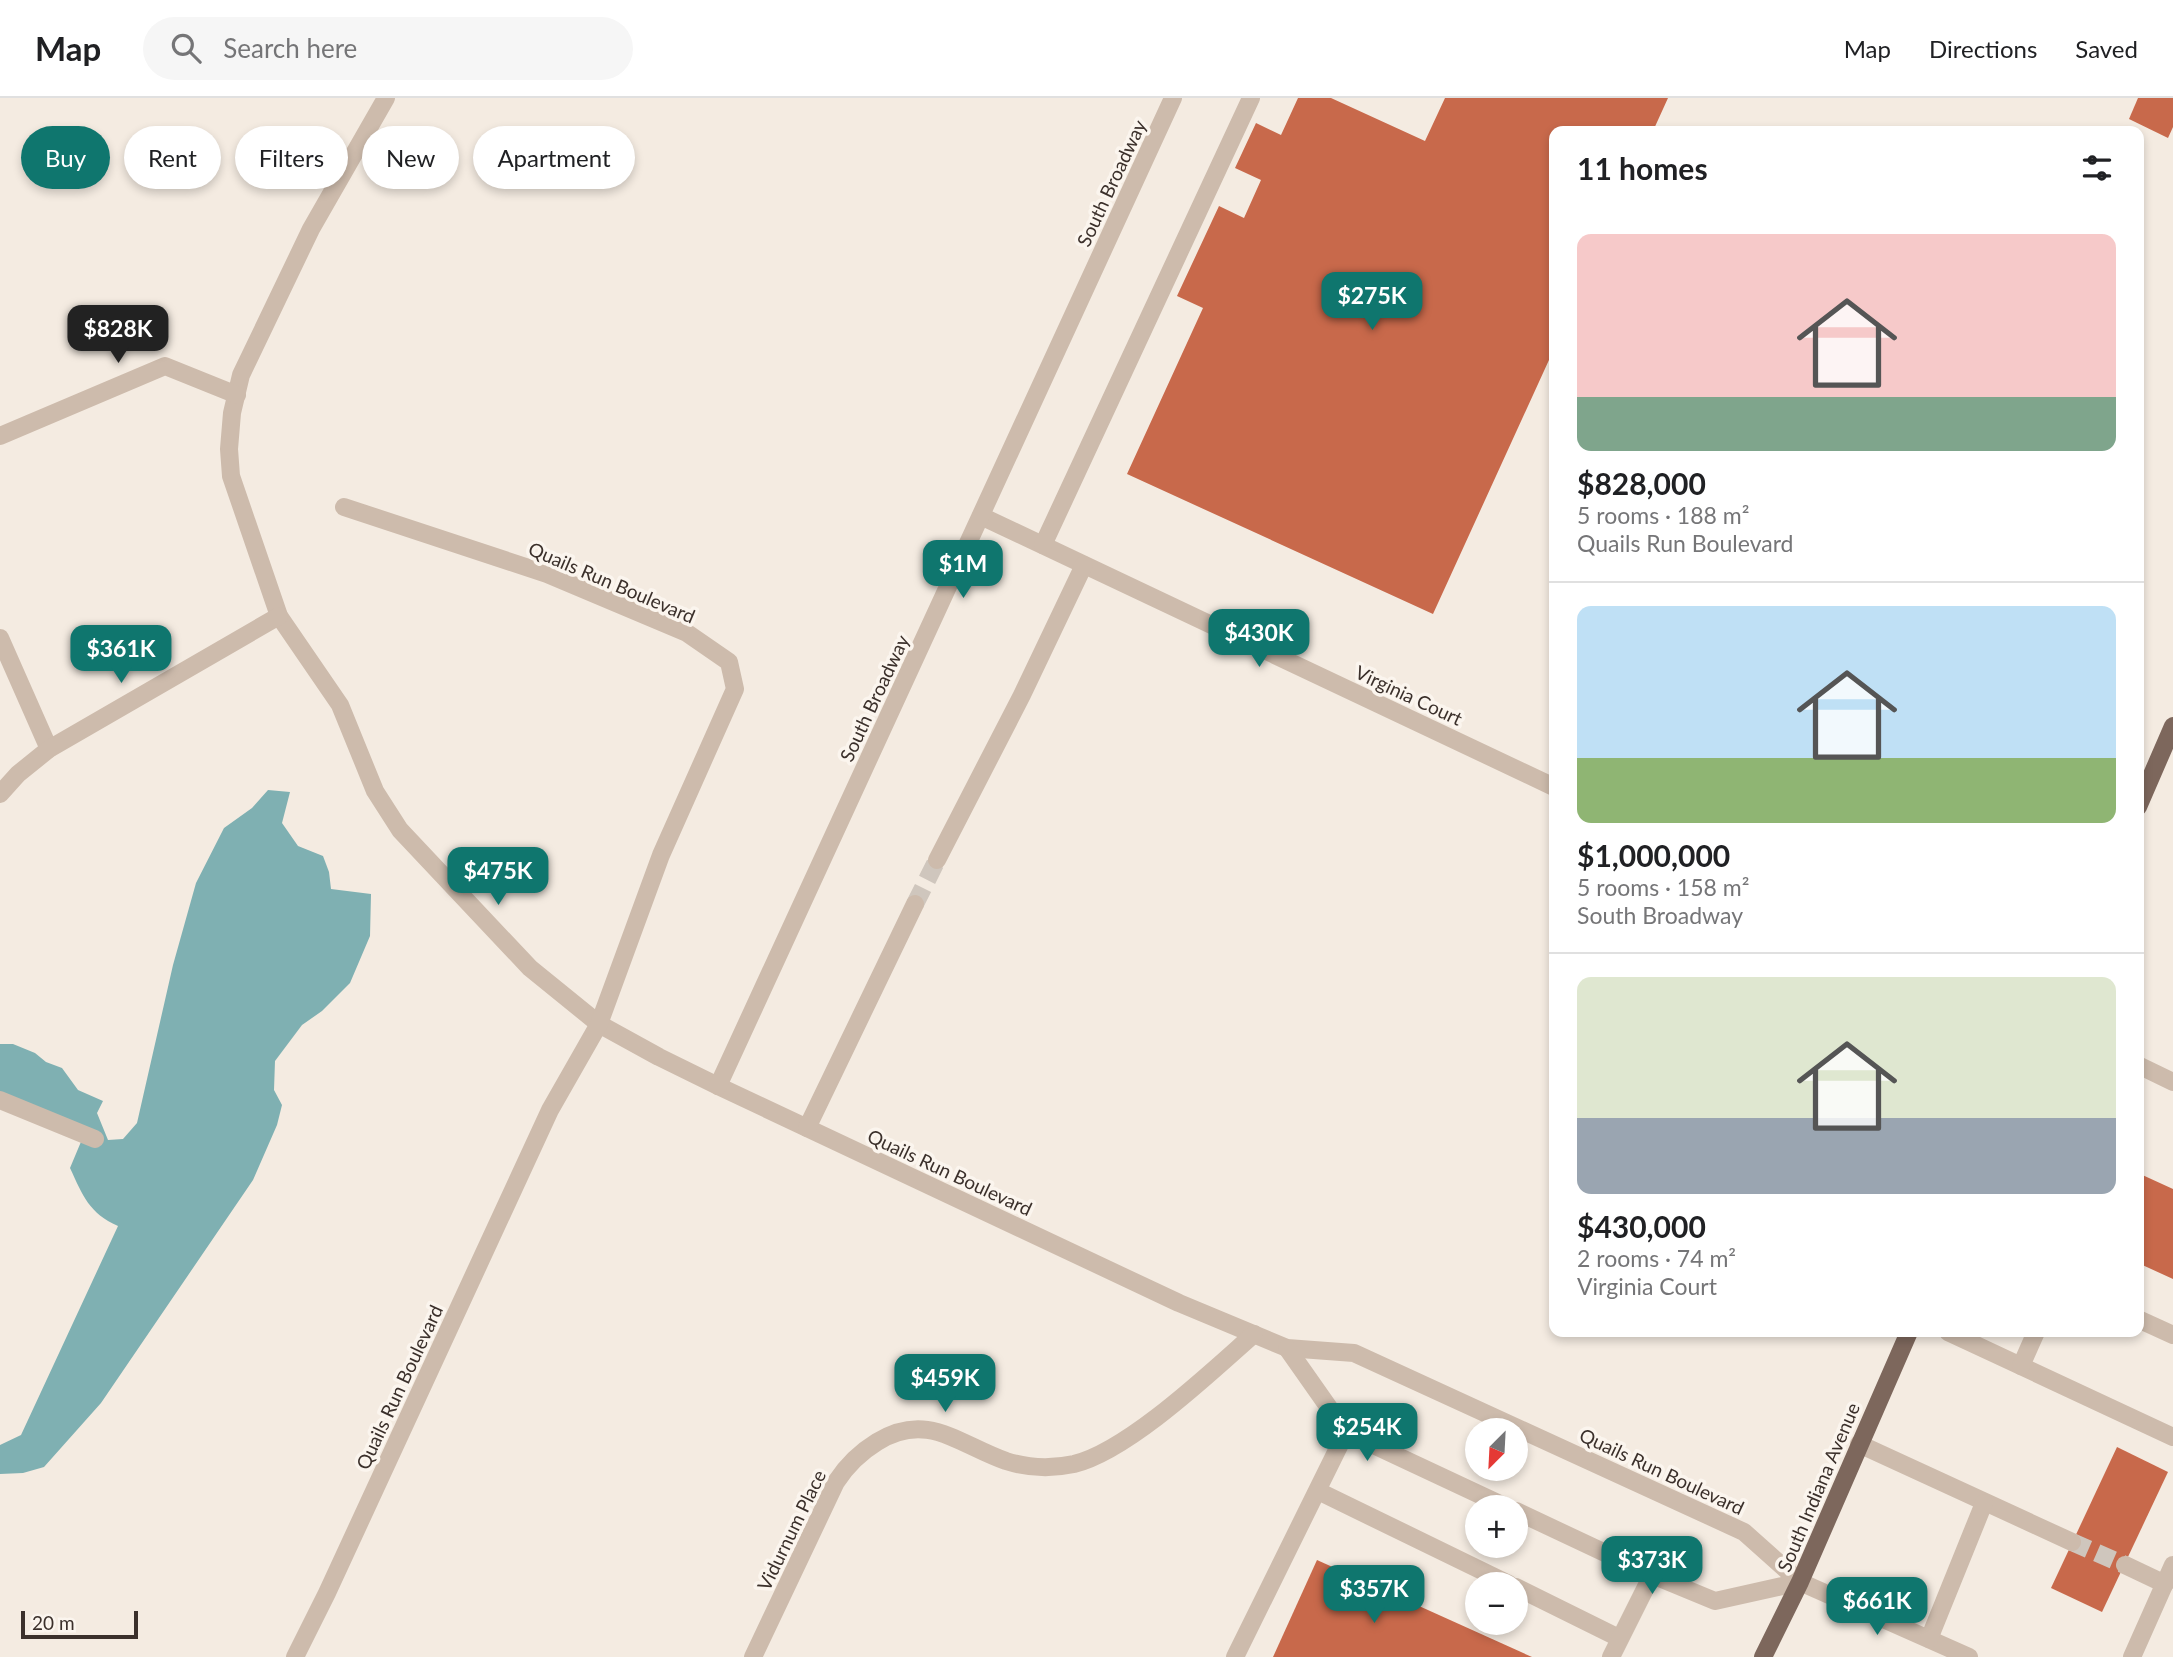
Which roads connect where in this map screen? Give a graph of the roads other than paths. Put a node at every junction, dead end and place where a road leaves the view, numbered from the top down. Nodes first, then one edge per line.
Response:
1 (386, 98) edge
2 (1173, 98) edge
3 (1251, 98) edge
4 (236, 395) junction
5 (0, 436) edge
6 (344, 507) dead end
7 (981, 516) junction
8 (1043, 545) junction
9 (1084, 565) junction
10 (279, 616) junction
11 (0, 638) edge
12 (2173, 726) edge
13 (49, 749) junction
14 (1549, 785) edge
15 (2144, 793) edge
16 (0, 794) edge
17 (937, 860) tunnel mouth
18 (915, 904) tunnel mouth
19 (599, 1024) junction
20 (2144, 1068) edge
21 (2173, 1082) edge
22 (718, 1086) junction
23 (0, 1100) edge
24 (807, 1128) junction
25 (95, 1139) dead end
26 (2144, 1322) edge
27 (1254, 1335) junction
28 (2173, 1335) edge
29 (1907, 1337) edge
30 (1959, 1337) edge
31 (2034, 1337) edge
32 (1287, 1349) junction
33 (2021, 1366) junction
34 (1346, 1432) junction
35 (2173, 1437) edge
36 (1859, 1444) junction
37 (1318, 1491) junction
38 (1480, 1495) edge
39 (1984, 1503) junction
40 (1528, 1517) edge
41 (2072, 1542) tunnel mouth
42 (2125, 1565) tunnel mouth
43 (2173, 1565) edge
44 (1484, 1572) edge
45 (1652, 1575) junction
46 (1800, 1582) junction
47 (2165, 1584) junction
48 (1528, 1593) edge
49 (1619, 1638) junction
50 (1929, 1639) junction
51 (295, 1657) edge
52 (753, 1657) edge
53 (1235, 1657) edge
54 (1611, 1657) edge
55 (1763, 1657) edge
56 (1969, 1657) edge
57 (2132, 1657) edge

1 - 4 street, Quails Run Boulevard
2 - 7 street, South Broadway
3 - 8 street
4 - 5 street
4 - 10 street, Quails Run Boulevard
6 - 19 street, Quails Run Boulevard
7 - 8 street, Virginia Court
7 - 22 street, South Broadway
8 - 9 street, Virginia Court
9 - 14 street, Virginia Court
9 - 17 street
10 - 13 street
10 - 19 street, Quails Run Boulevard
11 - 13 street
12 - 15 main road
13 - 16 street
18 - 24 street
19 - 22 street, Quails Run Boulevard
19 - 51 street, Quails Run Boulevard
20 - 21 street
22 - 24 street, Quails Run Boulevard
23 - 25 street
24 - 27 street, Quails Run Boulevard
26 - 28 street
27 - 32 street, Quails Run Boulevard
27 - 52 street, Vidurnum Place
29 - 36 main road, South Indiana Avenue
30 - 33 street
31 - 33 street
32 - 34 street
32 - 46 street, Quails Run Boulevard
33 - 35 street
34 - 37 street
34 - 38 street
36 - 39 street
36 - 46 main road, South Indiana Avenue
37 - 44 street
37 - 53 street
39 - 41 street
39 - 50 street
40 - 45 street
42 - 47 street
43 - 47 street
45 - 46 street
45 - 49 street
46 - 50 street, Quails Run Boulevard
46 - 55 main road, South Indiana Avenue
47 - 57 street
48 - 49 street
49 - 54 street
50 - 56 street, Quails Run Boulevard

